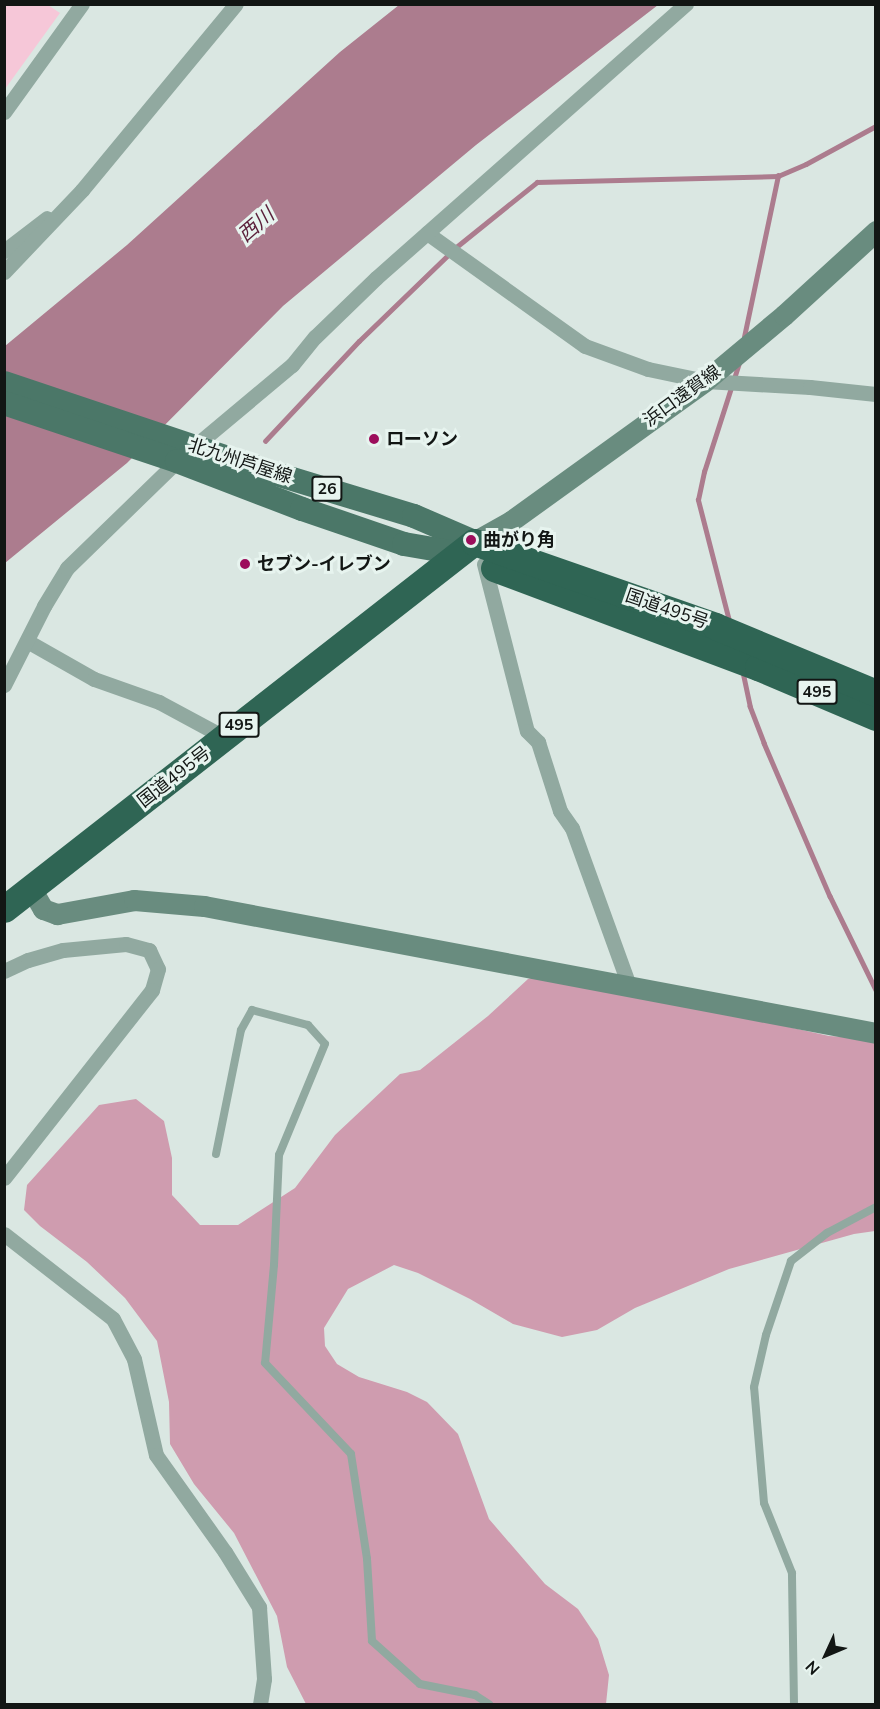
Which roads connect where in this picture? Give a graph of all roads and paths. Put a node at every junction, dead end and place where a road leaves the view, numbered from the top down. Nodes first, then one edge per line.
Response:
1 (82, 4) edge
2 (236, 4) edge
3 (686, 4) edge
4 (4, 112) edge
5 (82, 190) junction
6 (876, 231) edge
7 (427, 233) junction
8 (4, 251) edge
9 (4, 272) edge
10 (705, 381) junction
11 (4, 383) edge
12 (876, 394) edge
13 (4, 403) edge
14 (177, 451) junction
15 (471, 553) junction
16 (27, 641) junction
17 (760, 656) junction
18 (4, 685) edge
19 (876, 693) edge
20 (876, 717) edge
21 (224, 737) junction
22 (32, 890) junction
23 (4, 909) edge
24 (4, 971) edge
25 (630, 988) junction
26 (876, 1033) edge
27 (216, 1154) dead end
28 (4, 1178) edge
29 (876, 1207) edge
30 (4, 1234) edge
31 (260, 1704) edge
32 (489, 1704) edge
33 (794, 1704) edge

1 - 4 street
2 - 5 street
3 - 7 street
5 - 8 street
5 - 9 street
6 - 10 street, 浜口遠賀線
7 - 10 street
7 - 14 street
10 - 12 street
10 - 15 street, 浜口遠賀線
11 - 14 main road, 北九州芦屋線 / 26
13 - 14 main road, 北九州芦屋線 / 26
14 - 15 main road, 北九州芦屋線 / 26
14 - 16 street
15 - 17 highway, 国道495号 / 495
15 - 21 highway, 国道495号 / 495
15 - 25 street
16 - 18 street
16 - 21 street
17 - 19 highway, 国道495号 / 495
17 - 20 highway, 国道495号 / 495
21 - 22 highway, 国道495号 / 495
22 - 23 highway, 国道495号 / 495
22 - 25 street
24 - 28 street
25 - 26 street
27 - 32 lane
29 - 33 lane
30 - 31 street

